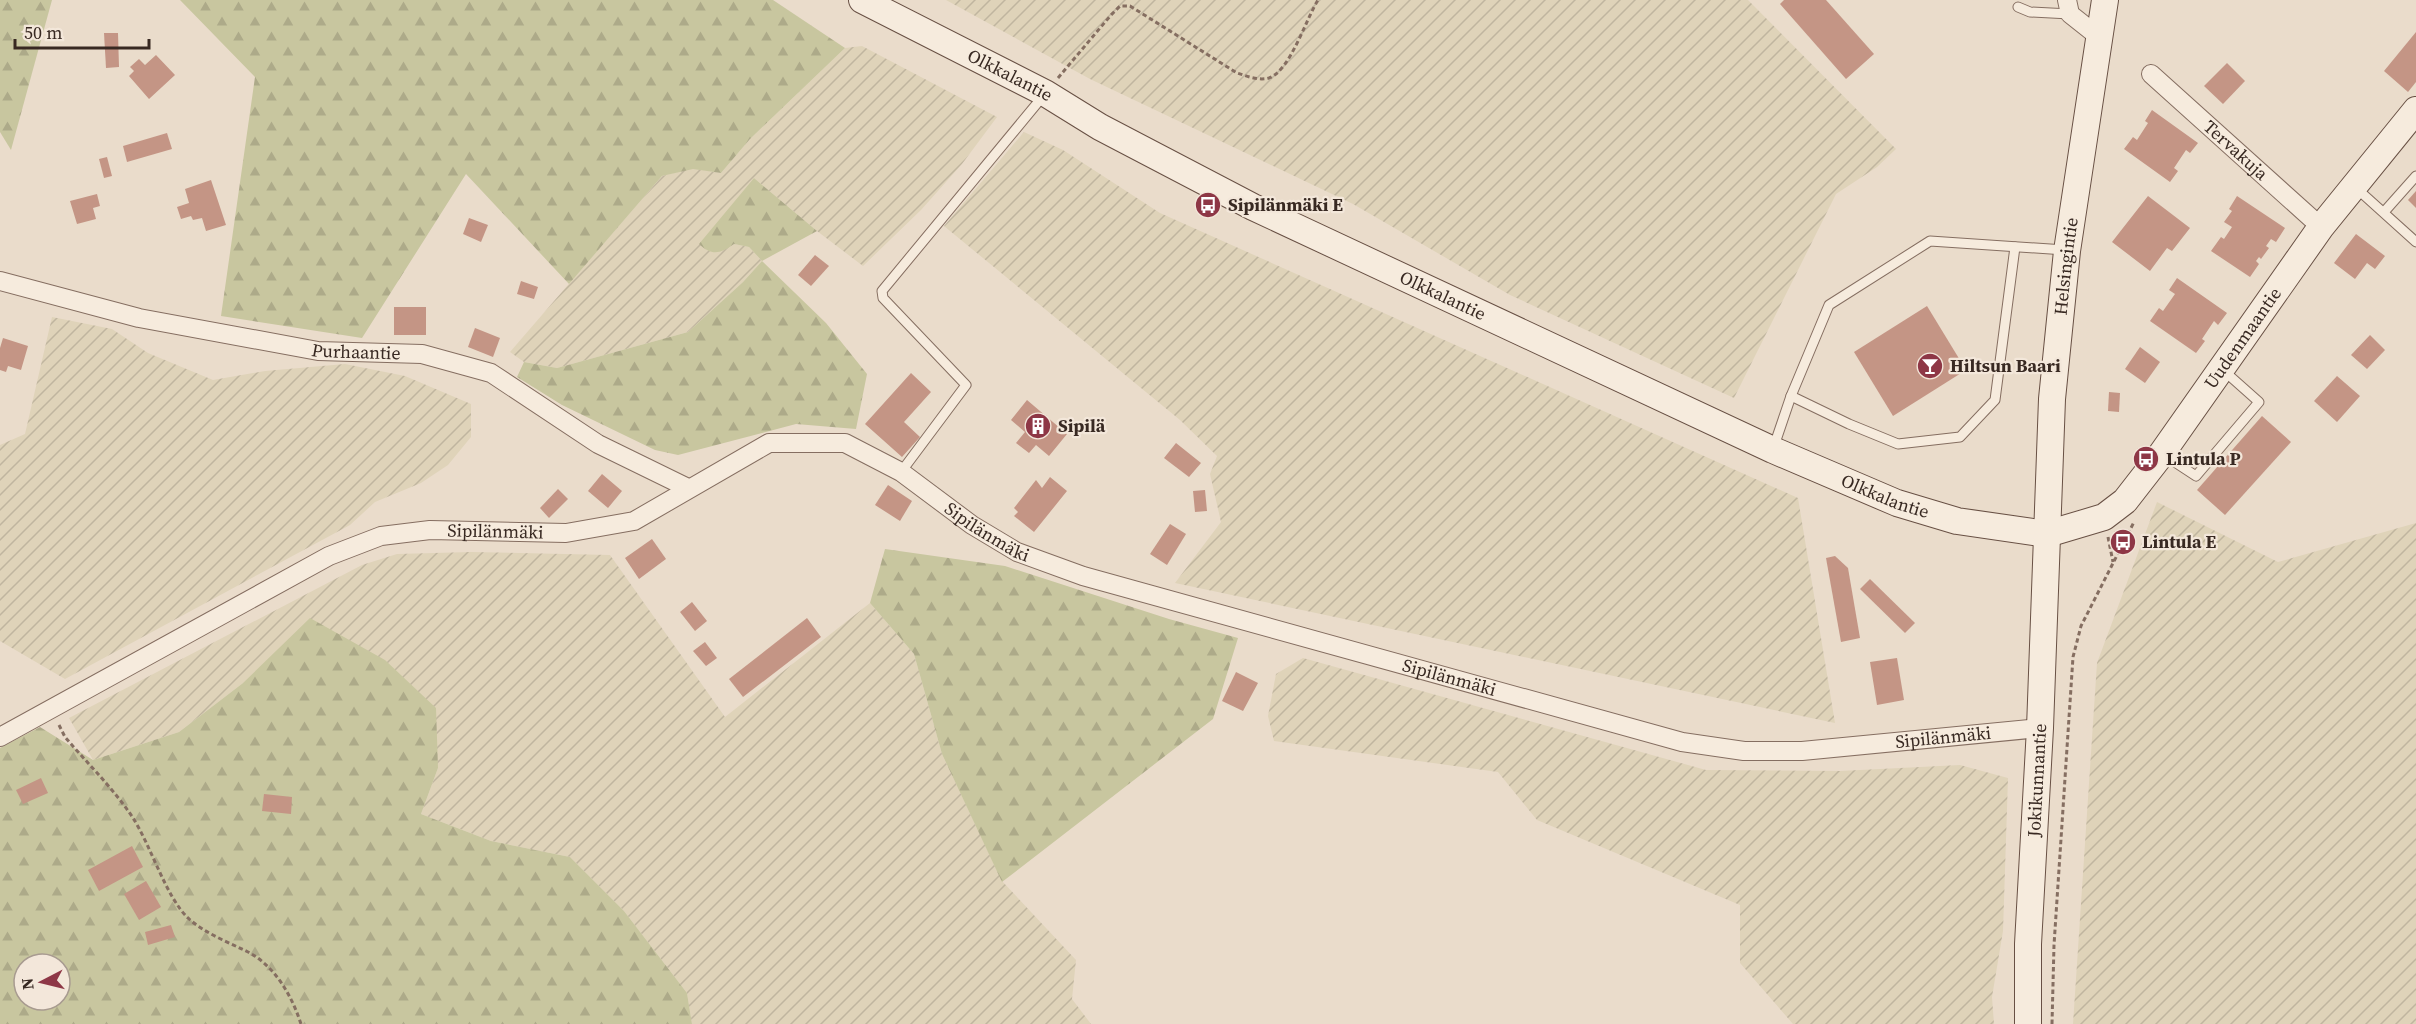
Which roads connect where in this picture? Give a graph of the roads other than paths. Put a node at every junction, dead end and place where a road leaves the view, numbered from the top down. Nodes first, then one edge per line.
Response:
1 (862, 0) edge
2 (2105, 0) edge
3 (2068, 7) edge
4 (2018, 8) dead end
5 (2099, 37) junction
6 (2151, 74) dead end
7 (1045, 93) junction
8 (2416, 110) edge
9 (2416, 176) edge
10 (2354, 186) junction
11 (2384, 212) junction
12 (2321, 227) junction
13 (2416, 242) edge
14 (2015, 247) junction
15 (2067, 251) junction
16 (0, 281) edge
17 (2221, 369) junction
18 (1791, 396) junction
19 (1773, 450) junction
20 (2162, 454) junction
21 (901, 472) junction
22 (688, 488) junction
23 (2047, 534) junction
24 (2040, 728) junction
25 (0, 737) edge
26 (2028, 1024) edge

1 - 7 street, Olkkalantie
2 - 5 street, Helsingintie
3 - 4 lane
3 - 5 street
5 - 15 street, Helsingintie
6 - 12 street, Tervakuja
7 - 19 street, Olkkalantie
7 - 21 lane
8 - 10 street, Uudenmaantie
9 - 11 lane
10 - 11 lane
10 - 12 street, Uudenmaantie
11 - 13 lane
12 - 17 street, Uudenmaantie
14 - 15 lane
14 - 18 lane
14 - 18 lane
15 - 23 street, Helsingintie
16 - 22 street, Purhaantie
17 - 20 street, Uudenmaantie
17 - 20 lane
18 - 19 lane
19 - 23 street, Olkkalantie
20 - 23 street, Uudenmaantie
21 - 22 street, Sipilänmäki
21 - 24 street, Sipilänmäki
22 - 25 street, Sipilänmäki
23 - 24 street, Jokikunnantie
24 - 26 street, Jokikunnantie

